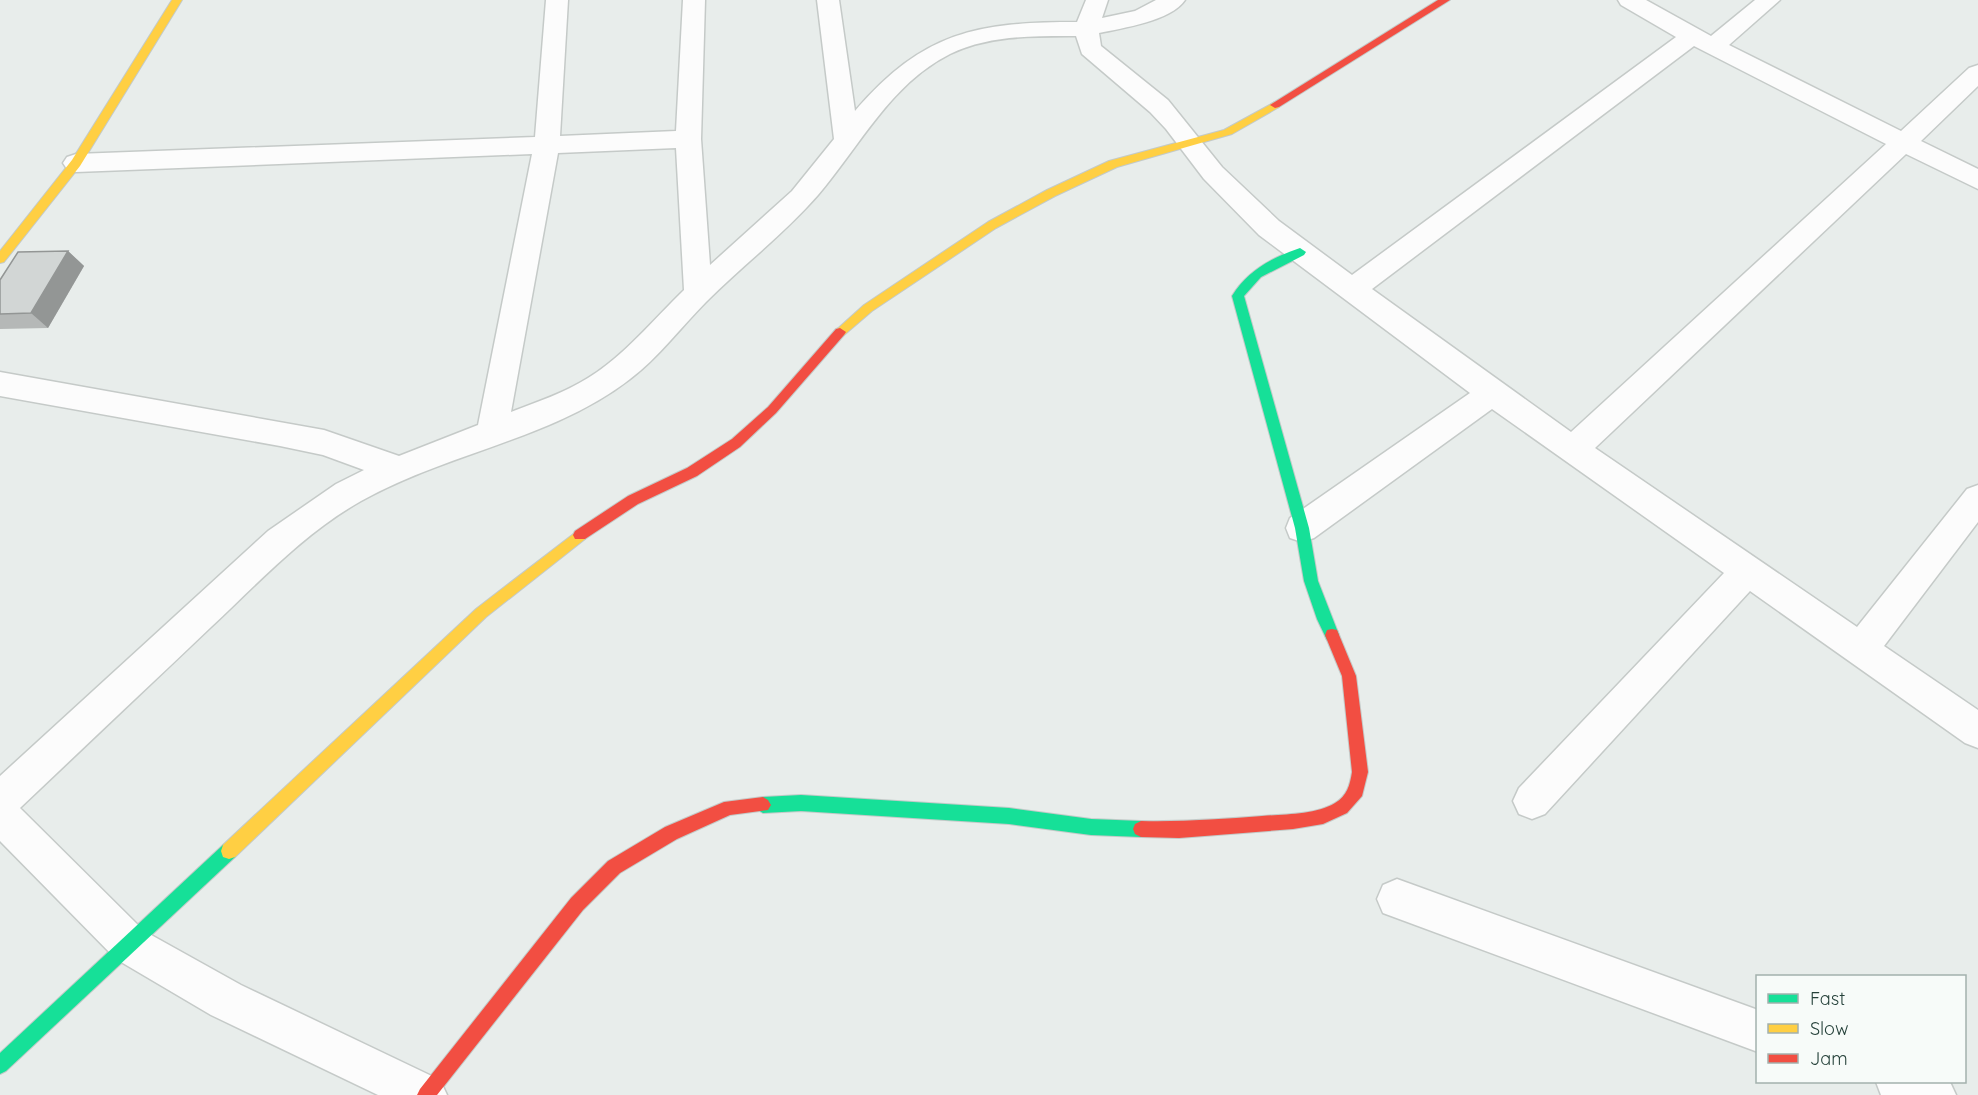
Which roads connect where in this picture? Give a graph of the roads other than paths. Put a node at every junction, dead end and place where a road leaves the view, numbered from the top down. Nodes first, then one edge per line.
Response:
1 (177, 0) edge
2 (557, 0) edge
3 (694, 0) edge
4 (828, 0) edge
5 (1097, 0) edge
6 (1174, 0) edge
7 (1444, 0) edge
8 (1629, 0) edge
9 (1769, 0) edge
10 (1086, 29) junction
11 (1703, 41) junction
12 (1978, 73) edge
13 (688, 139) junction
14 (847, 142) junction
15 (1902, 142) junction
16 (1190, 143) junction
17 (547, 145) junction
18 (75, 163) junction
19 (1978, 180) edge
20 (1300, 252) junction
21 (0, 259) edge
22 (1352, 289) junction
23 (698, 293) junction
24 (0, 384) edge
25 (1492, 393) junction
26 (492, 433) junction
27 (1574, 448) junction
28 (399, 469) junction
29 (1978, 498) edge
30 (1302, 528) junction
31 (1749, 570) junction
32 (1861, 649) junction
33 (1978, 731) edge
34 (0, 801) edge
35 (1532, 801) dead end
36 (0, 814) edge
37 (1397, 899) dead end
38 (130, 945) junction
39 (1756, 1030) edge
40 (0, 1065) edge
41 (1900, 1083) edge
42 (407, 1091) edge
43 (1934, 1095) edge

1 - 18 street
2 - 17 street
3 - 13 street
4 - 14 street
5 - 10 street
6 - 10 street
7 - 16 street
8 - 11 street
9 - 11 street
10 - 14 street
10 - 16 street
11 - 15 street
11 - 22 street
12 - 15 street
13 - 17 street
13 - 23 street
14 - 23 street
15 - 19 street
15 - 27 street
16 - 20 street
16 - 38 street
17 - 18 street
17 - 26 street
18 - 21 street
20 - 22 street
20 - 30 street
22 - 25 street
23 - 26 street
24 - 28 street
25 - 27 street
25 - 30 street
26 - 28 street
27 - 31 street
28 - 34 street
29 - 32 street
30 - 42 street
31 - 32 street
31 - 35 street
32 - 33 street
36 - 38 street
37 - 39 street
38 - 40 street
38 - 42 street
41 - 43 street

